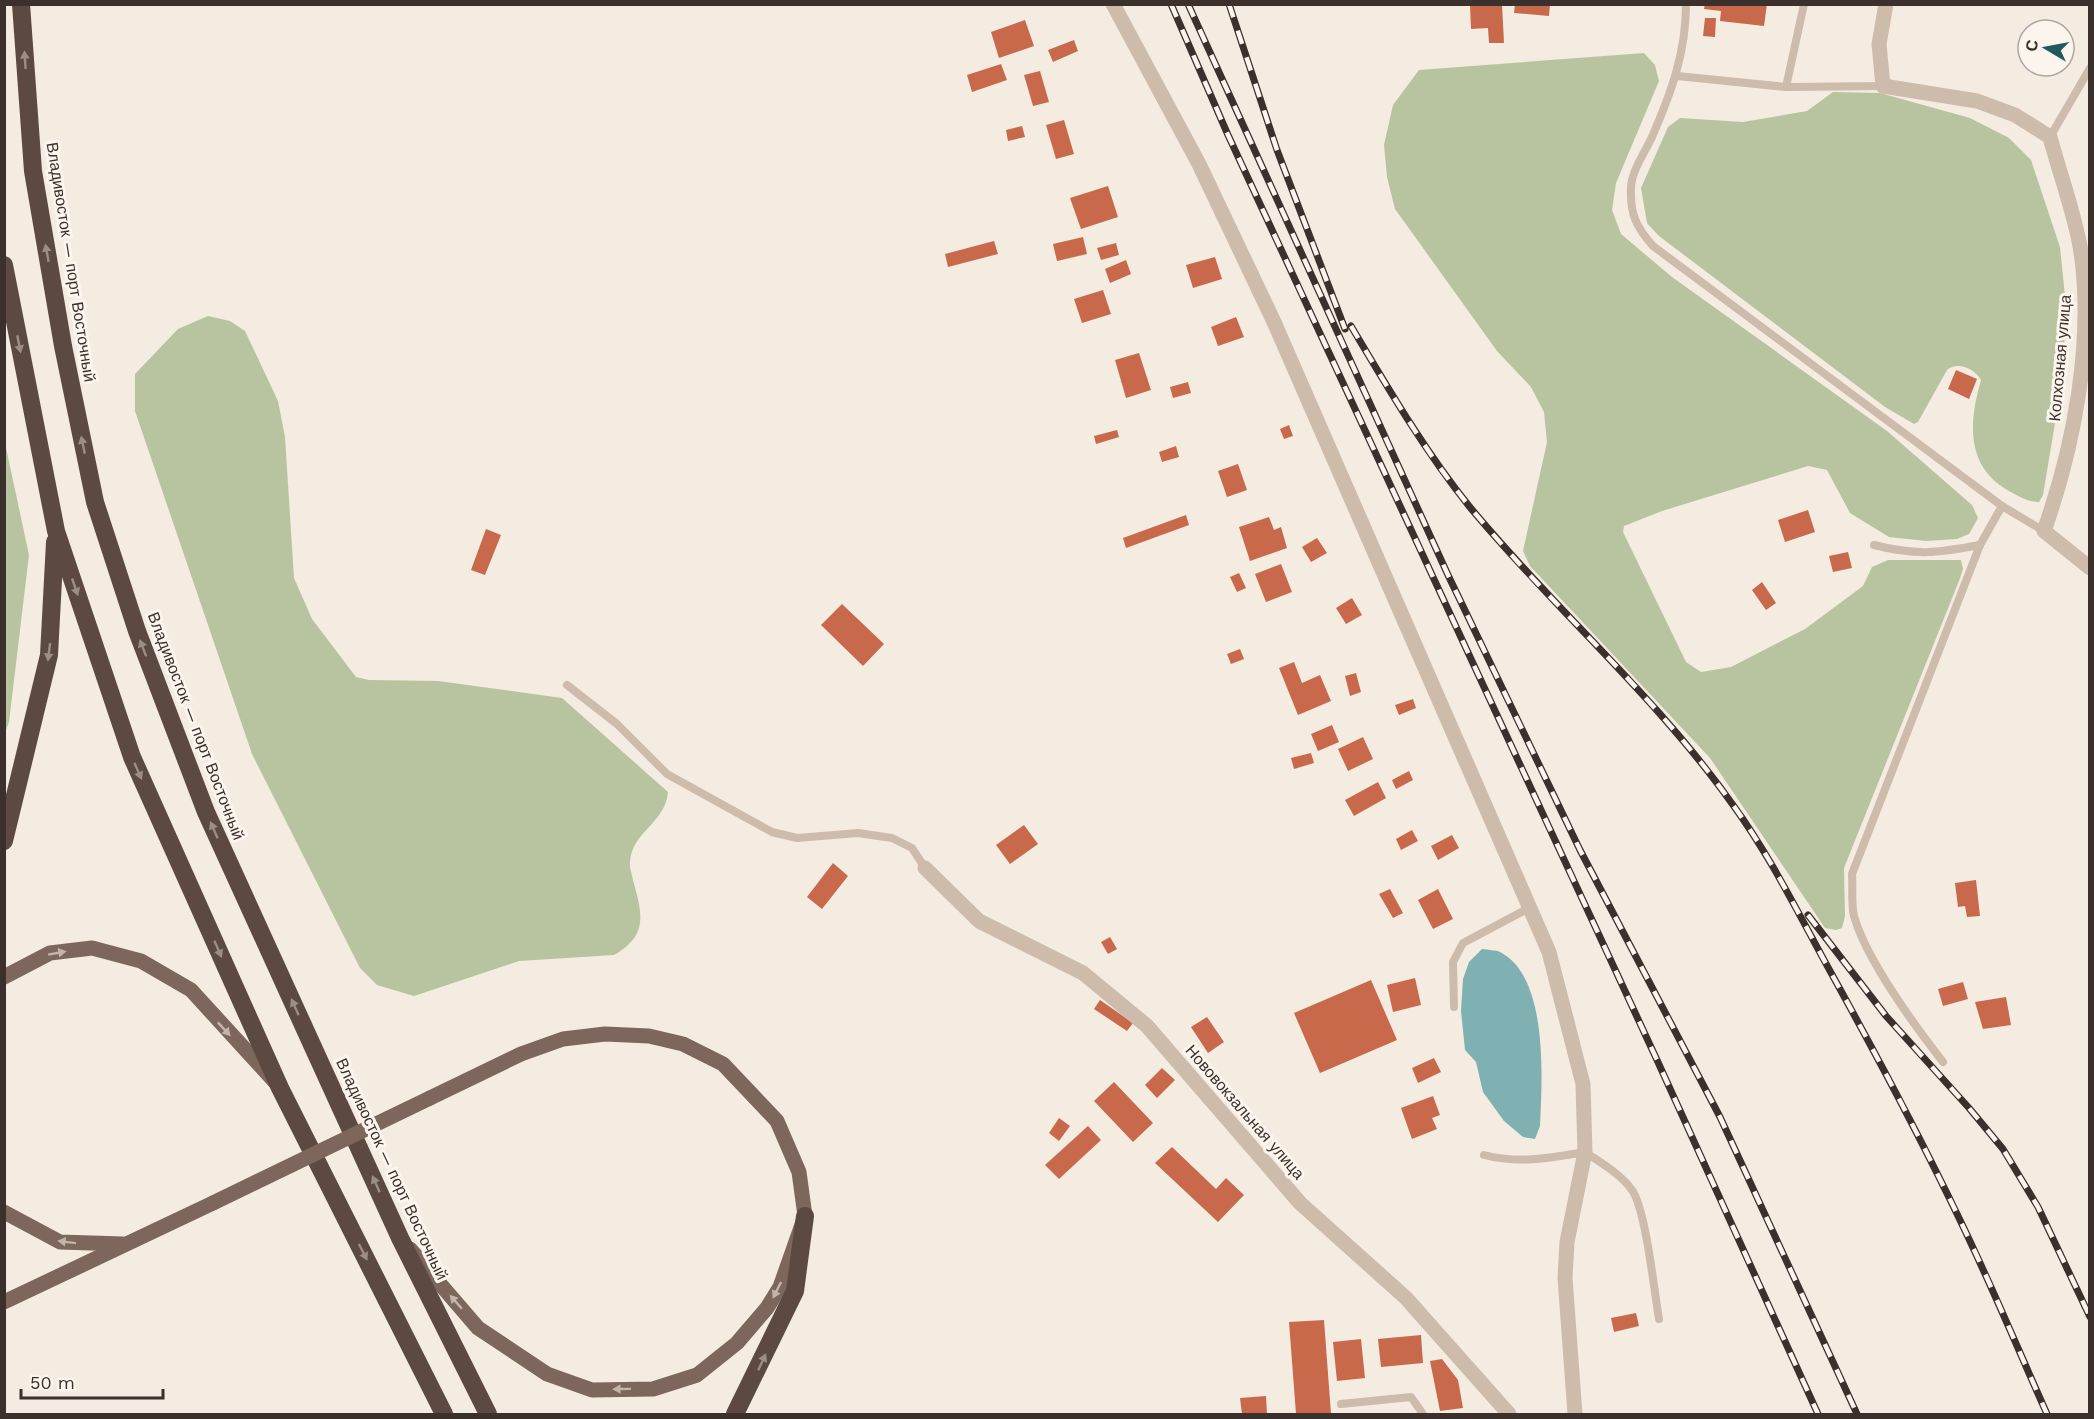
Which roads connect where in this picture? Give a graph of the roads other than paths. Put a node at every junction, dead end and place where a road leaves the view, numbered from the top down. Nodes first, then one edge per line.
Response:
1 (21, 4) edge
2 (1113, 4) edge
3 (1686, 4) edge
4 (1804, 4) edge
5 (1886, 4) edge
6 (2090, 68) edge
7 (1677, 76) junction
8 (1883, 86) junction
9 (1786, 87) junction
10 (2050, 138) junction
11 (4, 266) edge
12 (2002, 506) junction
13 (56, 531) junction
14 (2044, 531) junction
15 (1874, 545) dead end
16 (1980, 545) junction
17 (2090, 568) edge
18 (567, 685) dead end
19 (4, 840) edge
20 (925, 868) joint
21 (1531, 907) junction
22 (4, 977) edge
23 (1454, 1007) dead end
24 (1943, 1062) dead end
25 (280, 1088) junction
26 (1584, 1152) junction
27 (1484, 1155) dead end
28 (4, 1212) edge
29 (805, 1216) junction
30 (400, 1238) junction
31 (126, 1245) junction
32 (4, 1302) edge
33 (1659, 1319) dead end
34 (1341, 1404) dead end
35 (444, 1414) edge
36 (488, 1414) edge
37 (735, 1414) edge
38 (1423, 1414) edge
39 (1509, 1414) edge
40 (1575, 1414) edge

30 -> 1 highway, Владивосток — порт Восточный
2 - 21 street
3 - 7 lane
4 - 9 lane
5 - 8 street
6 - 10 lane
7 - 9 lane
7 - 12 lane
8 - 9 lane
8 - 10 street
10 - 14 street, Колхозная улица
11 -> 13 highway
12 - 14 lane
12 - 16 lane
13 -> 19 highway
13 -> 25 highway
14 - 17 street
15 - 16 lane
16 - 24 lane
18 - 20 lane
20 - 39 street, Нововокзальная улица
21 - 23 lane
21 - 26 street
22 -> 25 main road
25 -> 35 highway
26 - 27 lane
26 - 33 lane
26 - 40 street
31 -> 28 main road
29 -> 30 main road
29 - 31 main road, bridge
37 -> 29 highway
30 - 36 highway, Владивосток — порт Восточный
31 - 32 main road
34 - 38 lane

